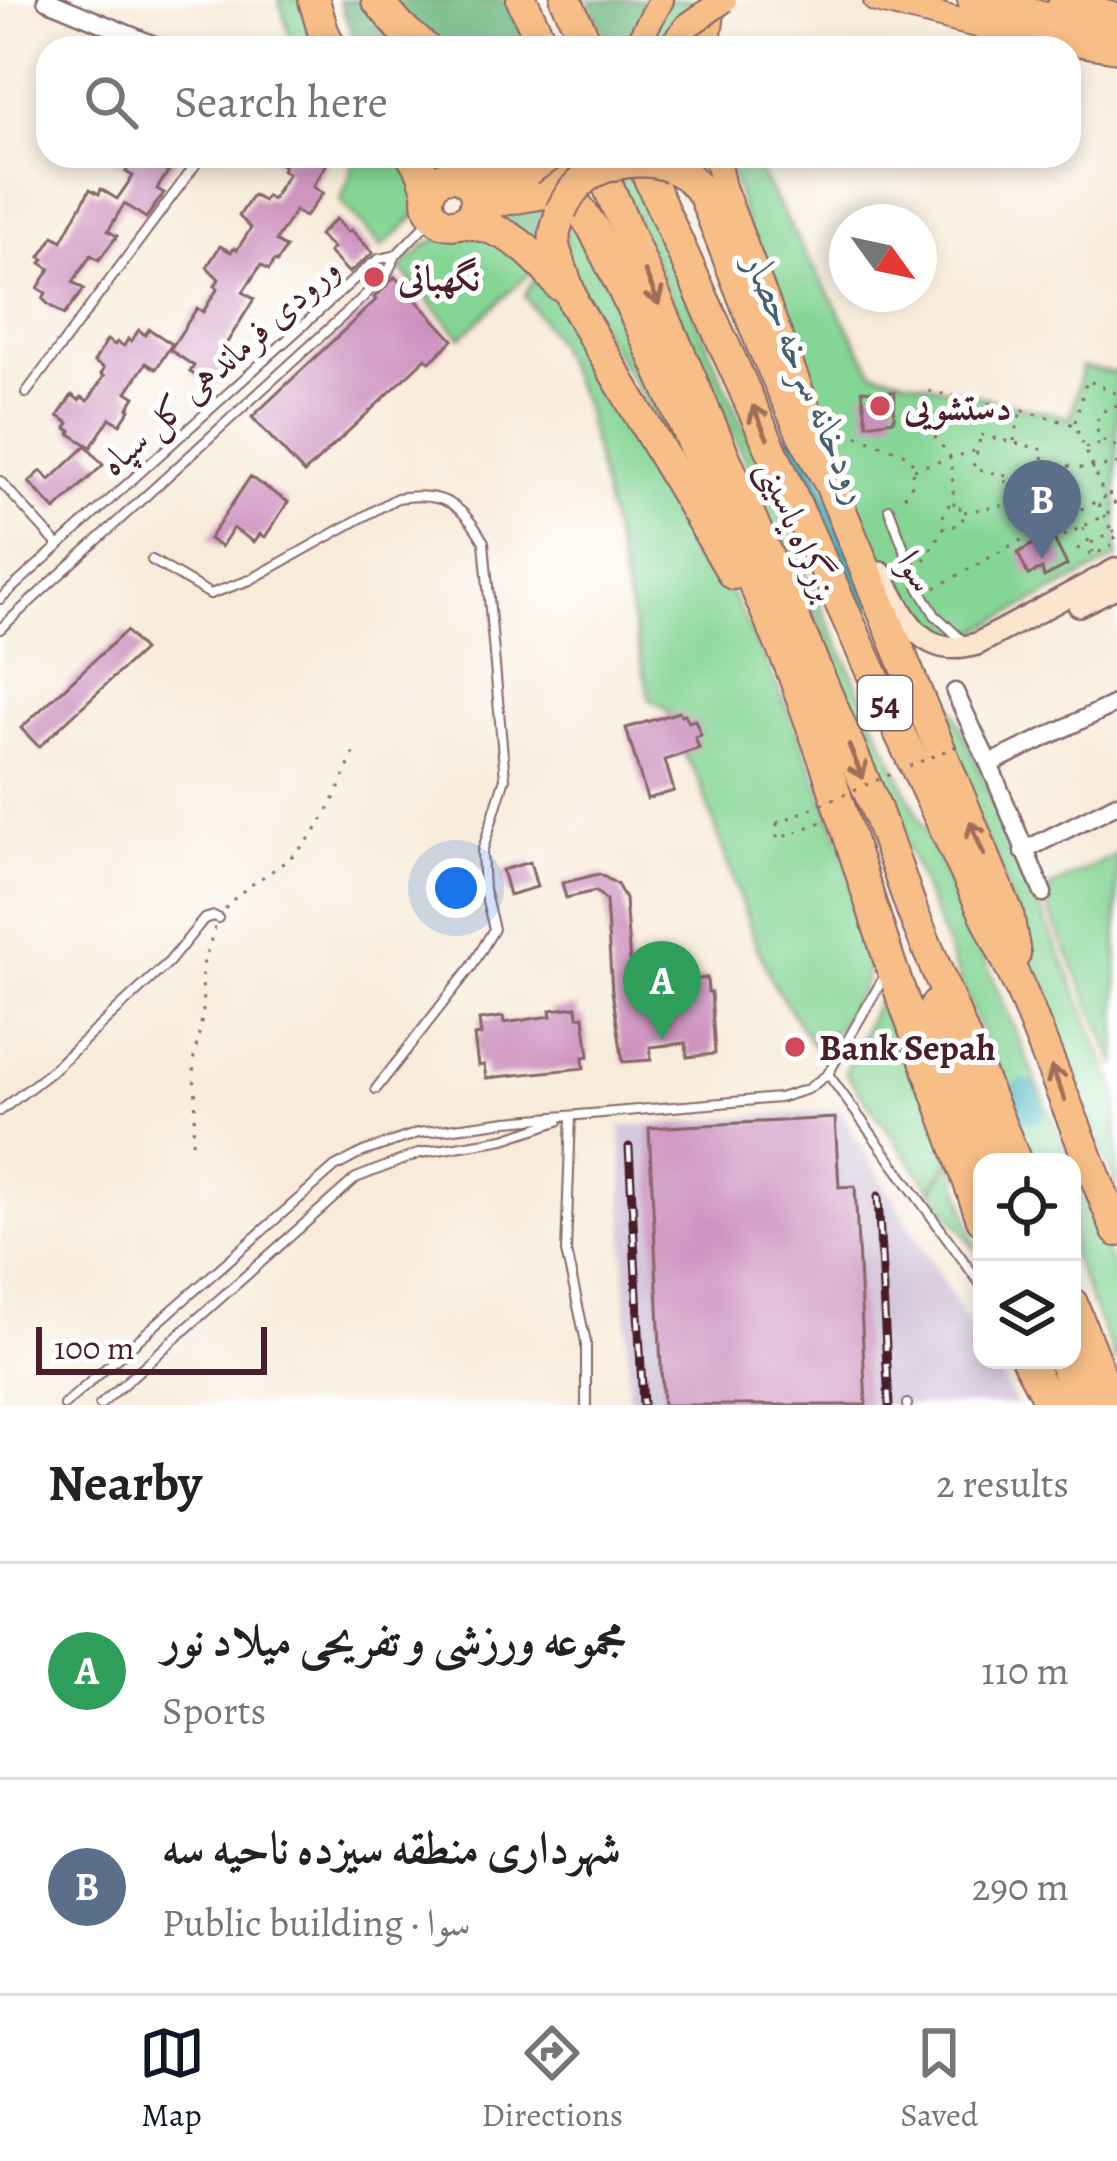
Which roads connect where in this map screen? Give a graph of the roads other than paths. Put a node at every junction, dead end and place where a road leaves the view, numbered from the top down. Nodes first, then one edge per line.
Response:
1 (46, 0) edge
2 (314, 0) edge
3 (377, 0) edge
4 (522, 0) edge
5 (566, 0) edge
6 (661, 0) edge
7 (714, 0) edge
8 (724, 0) edge
9 (876, 0) edge
10 (973, 0) edge
11 (1061, 0) edge
12 (1117, 16) edge
13 (326, 26) edge
14 (1117, 29) edge
15 (132, 36) edge
16 (411, 36) edge
17 (538, 36) edge
18 (583, 36) edge
19 (642, 36) edge
20 (679, 36) edge
21 (709, 36) edge
22 (1032, 36) edge
23 (1081, 44) edge
24 (1117, 50) edge
25 (193, 168) edge
26 (420, 168) edge
27 (653, 168) edge
28 (657, 168) edge
29 (719, 168) edge
30 (532, 171) edge
31 (595, 171) edge
32 (457, 196) edge
33 (395, 255) junction
34 (574, 304) junction
35 (26, 393) dead end
36 (0, 481) edge
37 (830, 484) junction
38 (889, 509) dead end
39 (59, 546) junction
40 (152, 560) dead end
41 (1117, 569) edge
42 (1117, 586) edge
43 (0, 599) edge
44 (0, 629) edge
45 (973, 645) junction
46 (790, 666) junction
47 (955, 692) dead end
48 (1117, 703) edge
49 (989, 764) junction
50 (1117, 804) edge
51 (1023, 851) junction
52 (1043, 892) dead end
53 (913, 913) junction
54 (218, 918) road end
55 (890, 966) junction
56 (1021, 990) junction
57 (828, 1074) junction
58 (376, 1089) dead end
59 (0, 1111) edge
60 (571, 1116) junction
61 (982, 1153) edge
62 (1012, 1153) edge
63 (973, 1194) edge
64 (1117, 1231) edge
65 (973, 1274) edge
66 (1081, 1326) edge
67 (1032, 1369) edge
68 (1066, 1369) edge
69 (64, 1405) edge
70 (100, 1405) edge
71 (586, 1405) edge
72 (1051, 1405) edge
73 (1080, 1405) edge
74 (1112, 1405) edge

1 - 15 street
2 - 13 highway
3 - 16 highway
4 - 17 highway
5 - 18 highway
6 - 19 main road
7 - 21 main road
8 - 20 main road, bridge
9 - 22 main road
10 - 14 highway
11 - 12 main road
23 - 24 main road
25 - 35 lane
26 - 32 highway
56 -> 27 highway, 54
28 - 37 highway
29 - 37 main road
30 - 31 highway
30 - 32 highway
30 - 32 main road
30 - 34 highway
30 - 46 highway
31 -> 53 highway, بزرگراه یاسینی / 54
32 - 33 lane
32 - 34 highway
33 - 39 lane, ورودی فرماندهی کل سپاه
33 - 44 lane, ورودی فرماندهی کل سپاه
34 - 46 highway
36 - 39 lane
37 - 45 main road, سوا
56 -> 37 highway
38 - 45 lane
39 - 43 lane, ورودی فرماندهی کل سپاه
40 - 58 lane
41 - 45 main road
42 - 45 main road, سوا
46 - 55 highway
47 - 49 street
48 - 49 street
49 - 51 street
50 - 51 street
51 - 52 street
53 - 61 highway
53 - 62 highway, 54
54 - 59 lane
55 - 57 lane
55 - 63 highway
64 -> 56 highway, 54
57 - 60 lane
57 - 65 lane
60 - 69 lane
60 - 70 lane
60 - 71 lane
66 - 74 highway
67 - 72 highway
68 - 73 highway

